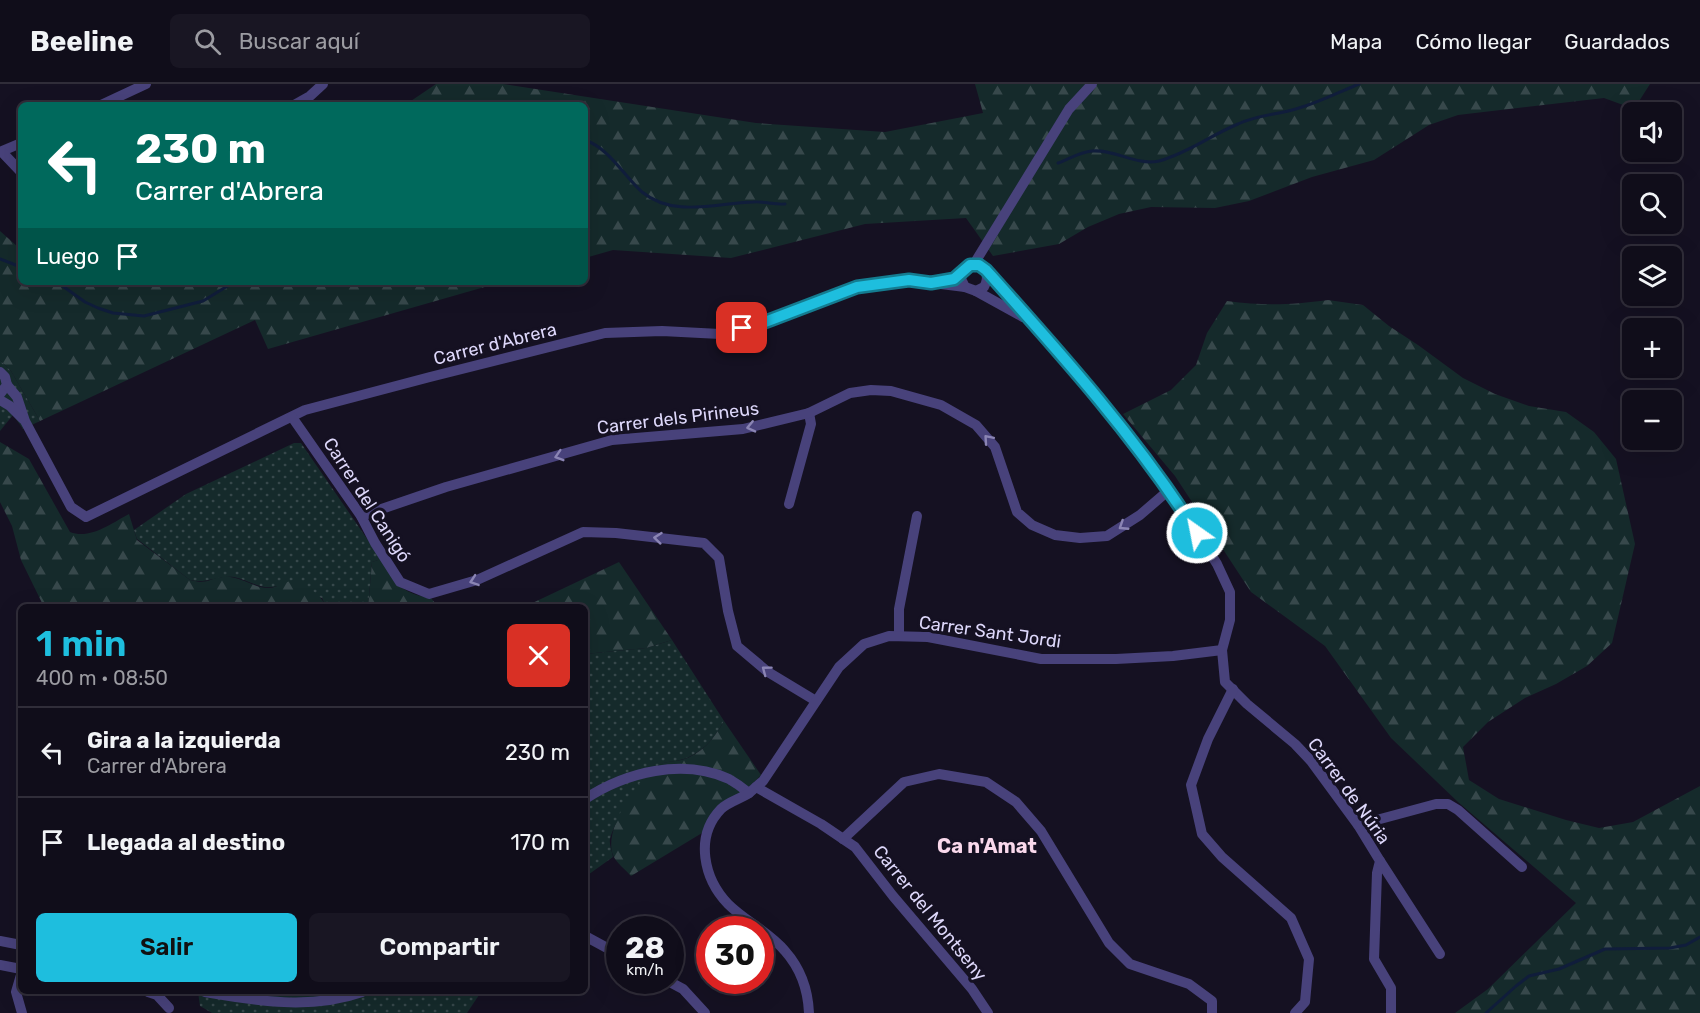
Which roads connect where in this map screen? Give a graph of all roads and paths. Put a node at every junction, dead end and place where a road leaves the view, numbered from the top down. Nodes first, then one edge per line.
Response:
1 (323, 84) edge
2 (1092, 84) edge
3 (138, 86) edge
4 (106, 102) edge
5 (299, 102) edge
6 (18, 144) edge
7 (1, 152) edge
8 (18, 169) edge
9 (974, 264) junction
10 (964, 270) junction
11 (986, 270) junction
12 (931, 283) junction
13 (970, 289) junction
14 (1033, 323) junction
15 (0, 372) edge
16 (3, 389) edge
17 (0, 400) edge
18 (809, 413) junction
19 (292, 417) junction
20 (26, 422) junction
21 (1169, 490) junction
22 (789, 504) dead end
23 (360, 516) junction
24 (917, 516) dead end
25 (899, 636) junction
26 (1222, 650) junction
27 (1233, 689) junction
28 (816, 701) junction
29 (753, 790) junction
30 (588, 797) edge
31 (1358, 825) junction
32 (843, 839) junction
33 (1380, 861) junction
34 (1522, 867) dead end
35 (588, 938) edge
36 (0, 941) edge
37 (18, 944) edge
38 (606, 947) edge
39 (1440, 954) dead end
40 (0, 965) edge
41 (18, 968) edge
42 (18, 985) edge
43 (684, 990) edge
44 (154, 994) edge
45 (167, 994) edge
46 (217, 994) edge
47 (353, 994) edge
48 (171, 1010) edge
49 (986, 1012) edge
50 (22, 1013) edge
51 (705, 1013) edge
52 (809, 1013) edge
53 (1212, 1013) edge
54 (1295, 1013) edge
55 (1391, 1013) edge

1 - 5 street
2 - 9 street
3 - 4 street
6 - 7 street
7 - 8 street
9 - 10 street
9 - 11 street
10 - 12 street, Carrer d'Abrera
10 - 13 street
11 - 13 street
11 - 14 street
12 - 13 street, Carrer d'Abrera
12 - 19 street, Carrer d'Abrera
13 - 14 street
14 - 21 street
15 - 16 street
16 - 20 street
17 - 20 street
21 -> 18 street, Carrer dels Pirineus
18 - 22 street
18 -> 23 street, Carrer dels Pirineus
19 - 20 street, Carrer d'Abrera
19 - 23 street, Carrer del Canigó
21 - 26 street
28 -> 23 street, Carrer del Canigó
24 - 25 street
25 - 26 street, Carrer Sant Jordi
25 - 28 street, Carrer Sant Jordi
26 - 27 street, Carrer de Núria
27 - 31 street, Carrer de Núria
27 - 54 street
28 - 29 street, Carrer Sant Jordi
29 - 30 street, Carrer del Montseny
29 - 32 street, Carrer del Montseny
29 - 52 street, Carrer Sant Jordi
31 - 33 street, Carrer de Núria
31 - 34 street
32 - 49 street, Carrer del Montseny
32 - 53 street
33 - 39 street
33 - 55 street, Carrer de Núria
35 - 38 street
36 - 37 street
40 - 41 street
42 - 50 street
43 - 51 street
44 - 48 street
45 - 48 street
46 - 47 street

